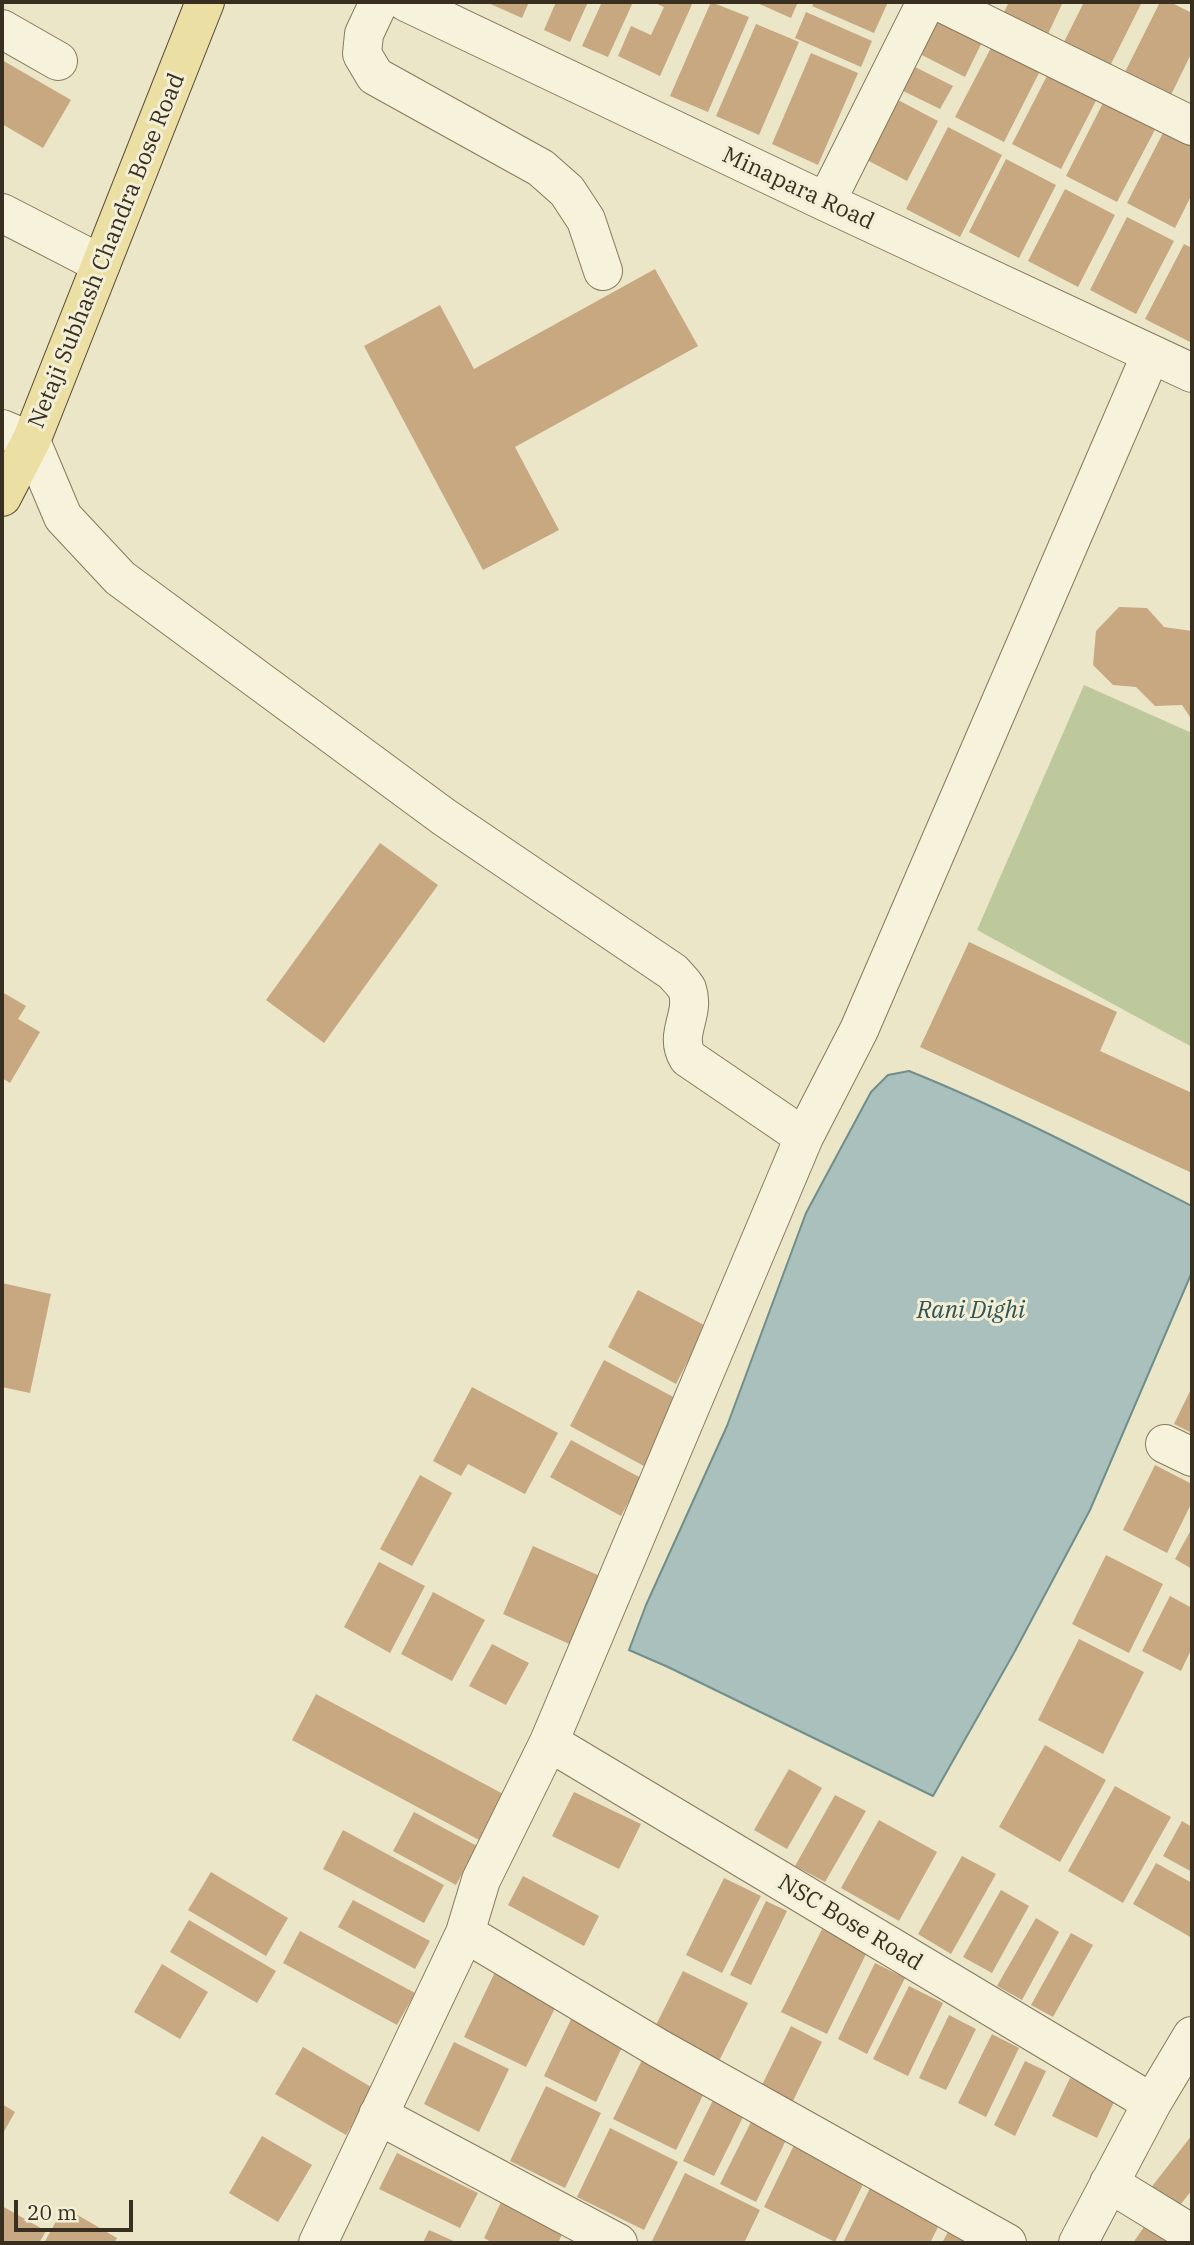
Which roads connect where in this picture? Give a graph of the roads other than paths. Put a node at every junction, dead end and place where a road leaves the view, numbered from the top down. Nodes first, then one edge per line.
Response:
1 (205, 2) edge
2 (379, 2) edge
3 (406, 2) edge
4 (926, 2) edge
5 (940, 2) edge
6 (2, 29) edge
7 (58, 61) dead end
8 (1192, 126) edge
9 (825, 202) junction
10 (2, 213) edge
11 (101, 264) junction
12 (603, 271) dead end
13 (1151, 354) junction
14 (1192, 373) edge
15 (17, 435) edge
16 (2, 497) edge
17 (804, 1137) junction
18 (548, 1742) junction
19 (465, 1933) junction
20 (1192, 2036) edge
21 (1152, 2103) junction
22 (378, 2115) junction
23 (1109, 2183) junction
24 (1192, 2234) edge
25 (318, 2243) edge
26 (618, 2243) edge
27 (1007, 2243) edge
28 (1078, 2243) edge

1 - 11 main road, Netaji Subhash Chandra Bose Road
2 - 12 street
3 - 9 street, Minapara Road
4 - 9 street
5 - 8 street
6 - 7 street
9 - 13 street, Minapara Road
10 - 11 street
11 - 15 main road, Netaji Subhash Chandra Bose Road
13 - 14 street, Minapara Road
13 - 17 street
15 - 16 main road, Netaji Subhash Chandra Bose Road
15 - 17 street
17 - 18 street
18 - 19 street
18 - 21 street, NSC Bose Road
19 - 22 street
19 - 27 street
20 - 21 street
21 - 23 street
22 - 25 street
22 - 26 street
23 - 24 street
23 - 28 street

